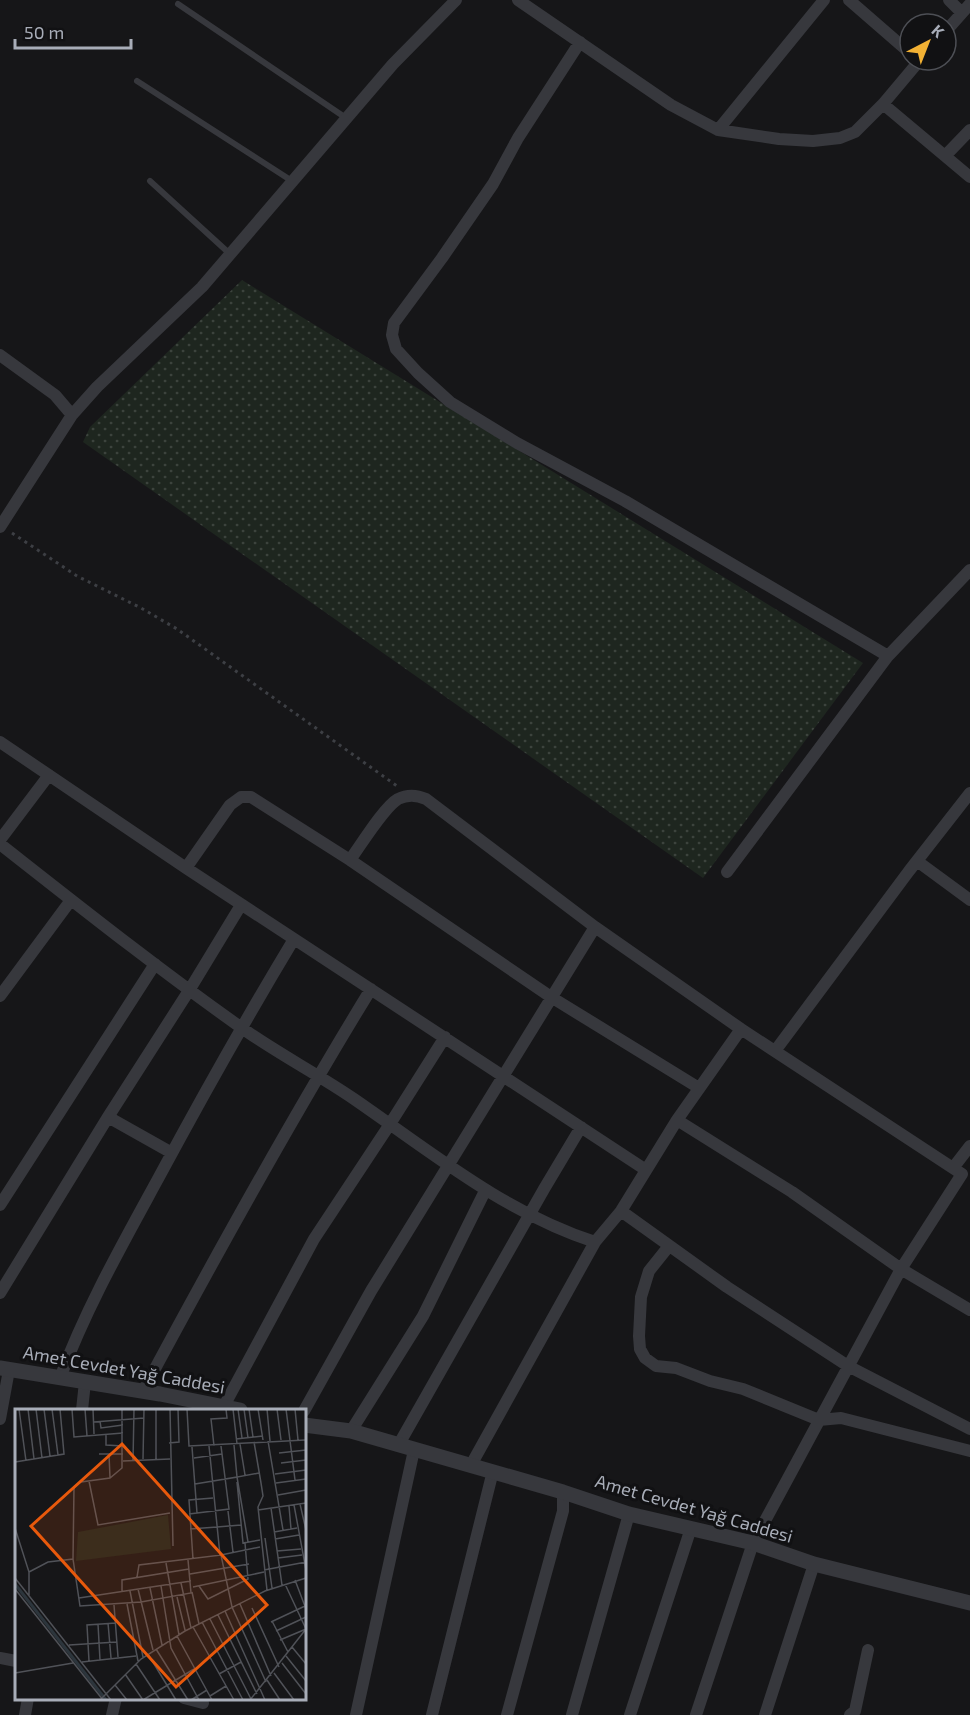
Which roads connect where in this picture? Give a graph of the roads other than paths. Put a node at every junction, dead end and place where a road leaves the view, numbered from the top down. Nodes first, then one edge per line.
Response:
1 (456, 0) edge
2 (518, 0) edge
3 (824, 0) edge
4 (849, 0) edge
5 (949, 0) edge
6 (178, 4) dead end
7 (966, 8) edge
8 (580, 42) junction
9 (898, 43) edge
10 (907, 72) edge
11 (137, 81) dead end
12 (883, 104) junction
13 (347, 118) junction
14 (718, 130) junction
15 (970, 130) edge
16 (945, 156) junction
17 (970, 177) edge
18 (150, 181) dead end
19 (293, 181) junction
20 (230, 254) junction
21 (0, 355) edge
22 (72, 415) junction
23 (0, 526) edge
24 (970, 570) edge
25 (888, 656) junction
26 (0, 742) edge
27 (49, 775) junction
28 (970, 793) edge
29 (0, 842) edge
30 (350, 860) junction
31 (917, 861) junction
32 (186, 868) junction
33 (727, 872) dead end
34 (71, 900) junction
35 (970, 900) edge
36 (242, 905) junction
37 (595, 927) junction
38 (294, 939) junction
39 (155, 964) junction
40 (190, 989) junction
41 (371, 989) junction
42 (0, 996) edge
43 (551, 997) junction
44 (240, 1027) junction
45 (741, 1029) junction
46 (445, 1037) junction
47 (775, 1051) junction
48 (318, 1075) junction
49 (505, 1077) junction
50 (699, 1088) junction
51 (108, 1117) junction
52 (677, 1120) junction
53 (390, 1124) junction
54 (581, 1128) junction
55 (970, 1146) edge
56 (172, 1153) junction
57 (450, 1166) junction
58 (646, 1170) junction
59 (962, 1174) edge
60 (485, 1191) junction
61 (0, 1205) edge
62 (621, 1211) junction
63 (529, 1216) junction
64 (595, 1242) junction
65 (669, 1246) junction
66 (902, 1269) junction
67 (0, 1293) edge
68 (970, 1310) edge
69 (848, 1366) junction
70 (4, 1369) edge
71 (60, 1378) junction
72 (85, 1382) junction
73 (143, 1391) junction
74 (220, 1408) edge
75 (82, 1409) edge
76 (305, 1409) edge
77 (0, 1419) edge
78 (819, 1420) junction
79 (306, 1425) edge
80 (970, 1429) edge
81 (351, 1431) junction
82 (399, 1444) junction
83 (414, 1450) junction
84 (970, 1451) edge
85 (471, 1465) junction
86 (493, 1471) junction
87 (563, 1492) junction
88 (629, 1514) junction
89 (691, 1528) junction
90 (753, 1543) junction
91 (814, 1564) junction
92 (970, 1604) edge
93 (868, 1650) dead end
94 (0, 1658) edge
95 (15, 1661) edge
96 (28, 1700) edge
97 (116, 1700) edge
98 (25, 1715) edge
99 (112, 1715) edge
100 (356, 1715) edge
101 (432, 1715) edge
102 (507, 1715) edge
103 (572, 1715) edge
104 (630, 1715) edge
105 (696, 1715) edge
106 (765, 1715) edge
107 (850, 1715) edge

1 - 13 street
2 - 8 street
3 - 14 street
4 - 9 street
5 - 7 street
6 - 13 lane
8 - 14 street
8 - 25 street
10 - 12 street
11 - 19 lane
12 - 14 street
12 - 16 street
13 - 19 street
15 - 16 street
16 - 17 street
18 - 20 lane
19 - 20 street
20 - 22 street
21 - 22 street
22 - 23 street
24 - 25 street
25 - 33 street
26 - 27 street
27 - 29 street
27 - 32 street
28 - 31 street
29 - 34 street
30 - 32 street
30 - 37 street
30 - 43 street
31 - 35 street
31 - 47 street
32 - 36 street
34 - 39 street
34 - 42 street
36 - 38 street
36 - 40 street
37 - 43 street
37 - 45 street
38 - 41 street
38 - 44 street
39 - 40 street
39 - 61 street
40 - 44 street
40 - 51 street
41 - 46 street
41 - 48 street
43 - 49 street
43 - 50 street
44 - 48 street
44 - 56 street
45 - 47 street
45 - 50 street
46 - 49 street
46 - 53 street
47 - 59 street
48 - 53 street
48 - 73 street
49 - 54 street
49 - 57 street
50 - 52 street
51 - 56 street
51 - 67 street
52 - 58 street
52 - 66 street
53 - 57 street
53 - 74 street
54 - 58 street
54 - 63 street
55 - 59 street
56 - 71 street
57 - 60 street
57 - 76 street
58 - 62 street
59 - 66 street
60 - 63 street
60 - 81 street
62 - 64 street
62 - 65 street
63 - 64 street
63 - 82 street
64 - 85 street
65 - 69 street
65 - 78 street
66 - 68 street
66 - 69 street
69 - 78 street
69 - 80 street
70 - 71 street, Amet Cevdet Yağ Caddesi
70 - 77 street
71 - 72 street, Amet Cevdet Yağ Caddesi
72 - 73 street, Amet Cevdet Yağ Caddesi
72 - 75 street
73 - 74 street, Amet Cevdet Yağ Caddesi
78 - 84 street
78 - 90 street
79 - 81 street, Amet Cevdet Yağ Caddesi
81 - 82 street, Amet Cevdet Yağ Caddesi
82 - 83 street, Amet Cevdet Yağ Caddesi
83 - 85 street, Amet Cevdet Yağ Caddesi
83 - 100 street
85 - 86 street, Amet Cevdet Yağ Caddesi
86 - 87 street, Amet Cevdet Yağ Caddesi
86 - 101 street
87 - 88 street, Amet Cevdet Yağ Caddesi
87 - 102 street
88 - 89 street, Amet Cevdet Yağ Caddesi
88 - 103 street
89 - 90 street, Amet Cevdet Yağ Caddesi
89 - 104 street
90 - 91 street, Amet Cevdet Yağ Caddesi
90 - 105 street
91 - 92 street, Amet Cevdet Yağ Caddesi
91 - 106 street
93 - 107 street
94 - 95 street
96 - 98 street
97 - 99 street

